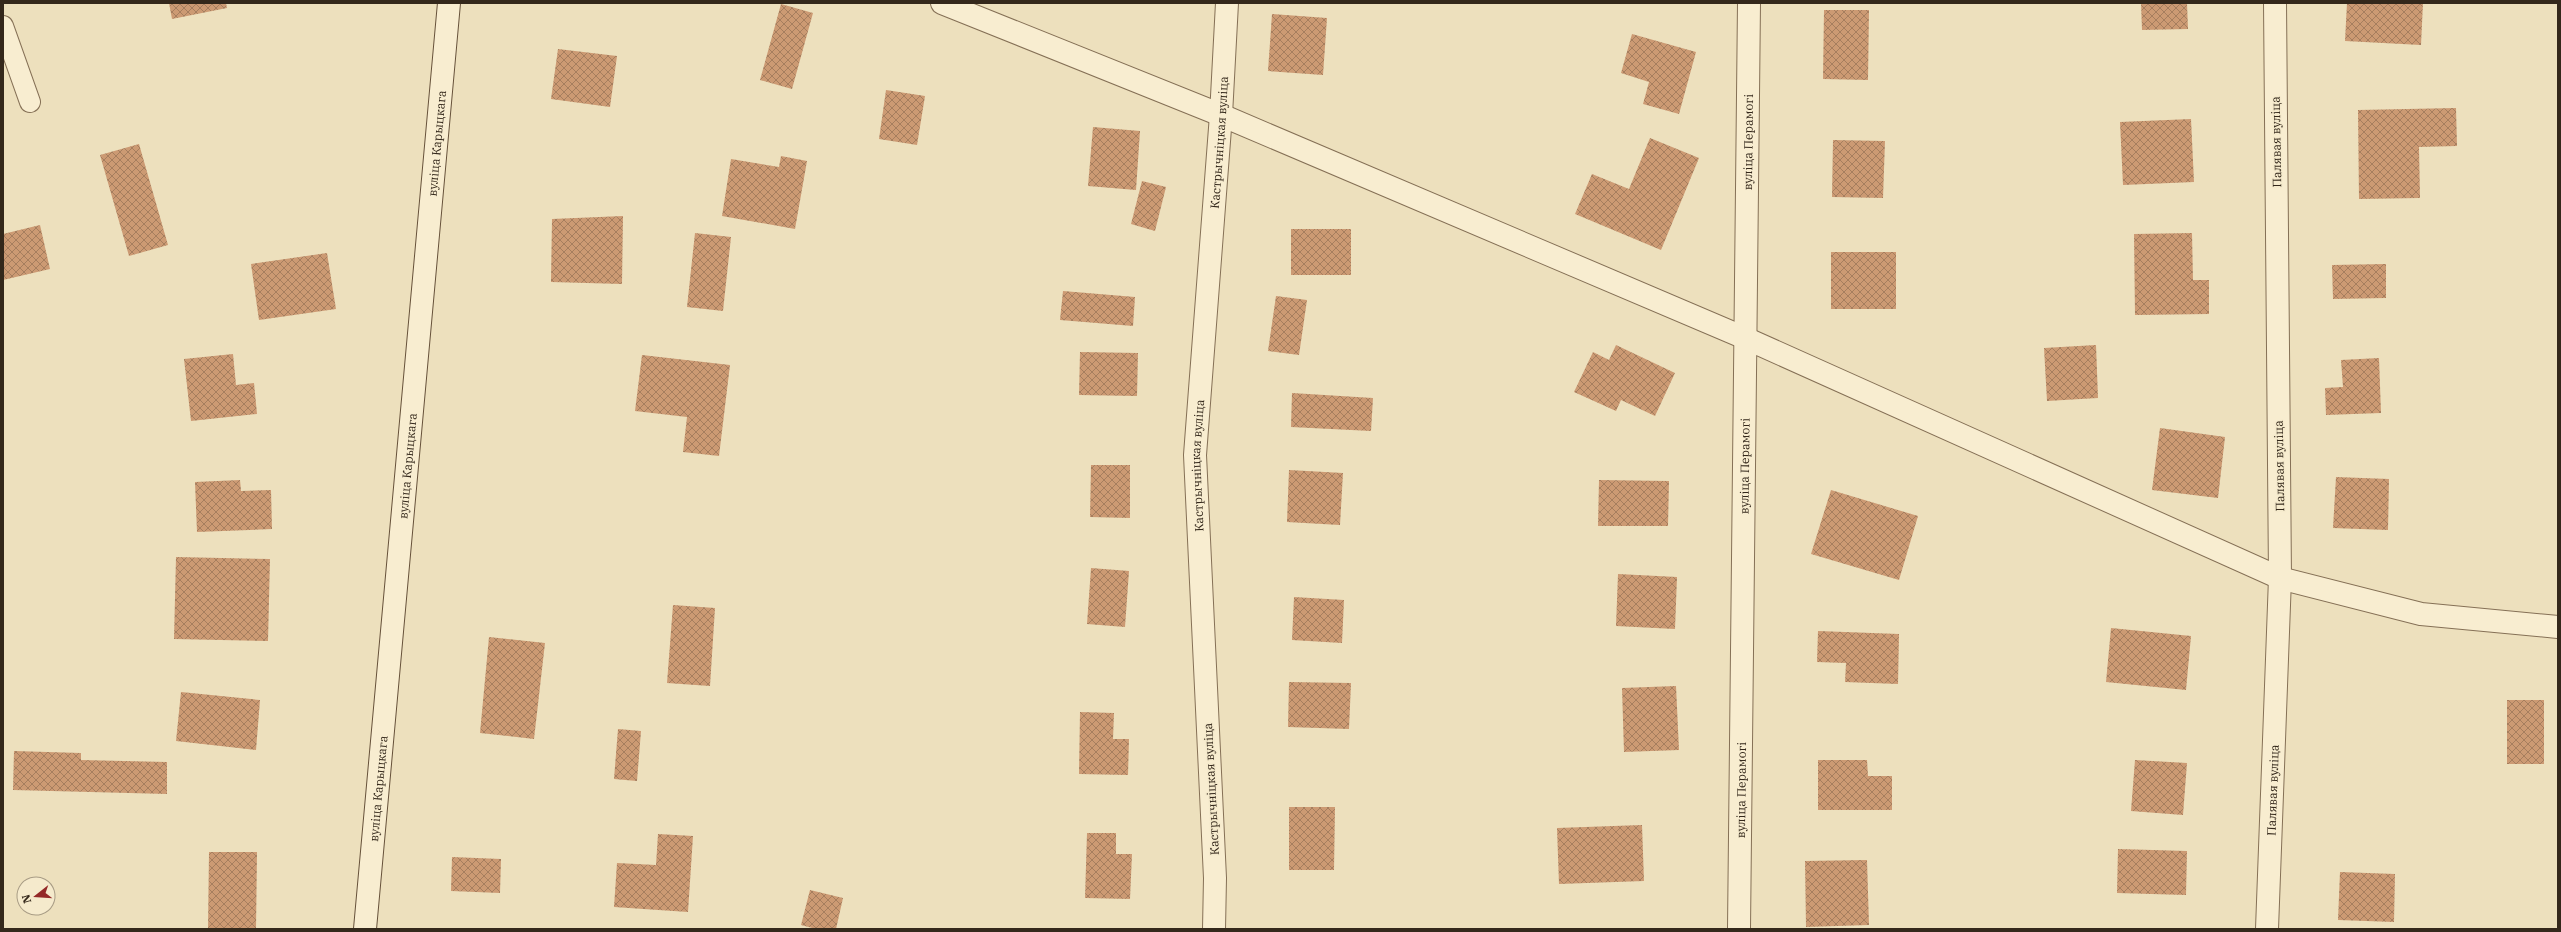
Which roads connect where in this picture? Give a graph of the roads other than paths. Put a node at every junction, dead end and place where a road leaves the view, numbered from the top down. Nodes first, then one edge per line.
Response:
1 (449, 3) edge
2 (942, 3) edge
3 (1227, 3) edge
4 (1749, 3) edge
5 (2275, 3) edge
6 (3, 26) edge
7 (30, 102) dead end
8 (1221, 115) junction
9 (1745, 338) junction
10 (2280, 578) junction
11 (2558, 627) edge
12 (365, 929) edge
13 (1214, 929) edge
14 (1739, 929) edge
15 (2267, 929) edge

1 - 12 street, вуліца Карыцкага
2 - 8 street
3 - 8 street, Кастрычніцкая вуліца
4 - 9 street, вуліца Перамогі
5 - 10 street, Палявая вуліца
6 - 7 lane
8 - 9 street
8 - 13 street, Кастрычніцкая вуліца
9 - 10 street
9 - 14 street, вуліца Перамогі
10 - 11 street
10 - 15 street, Палявая вуліца

